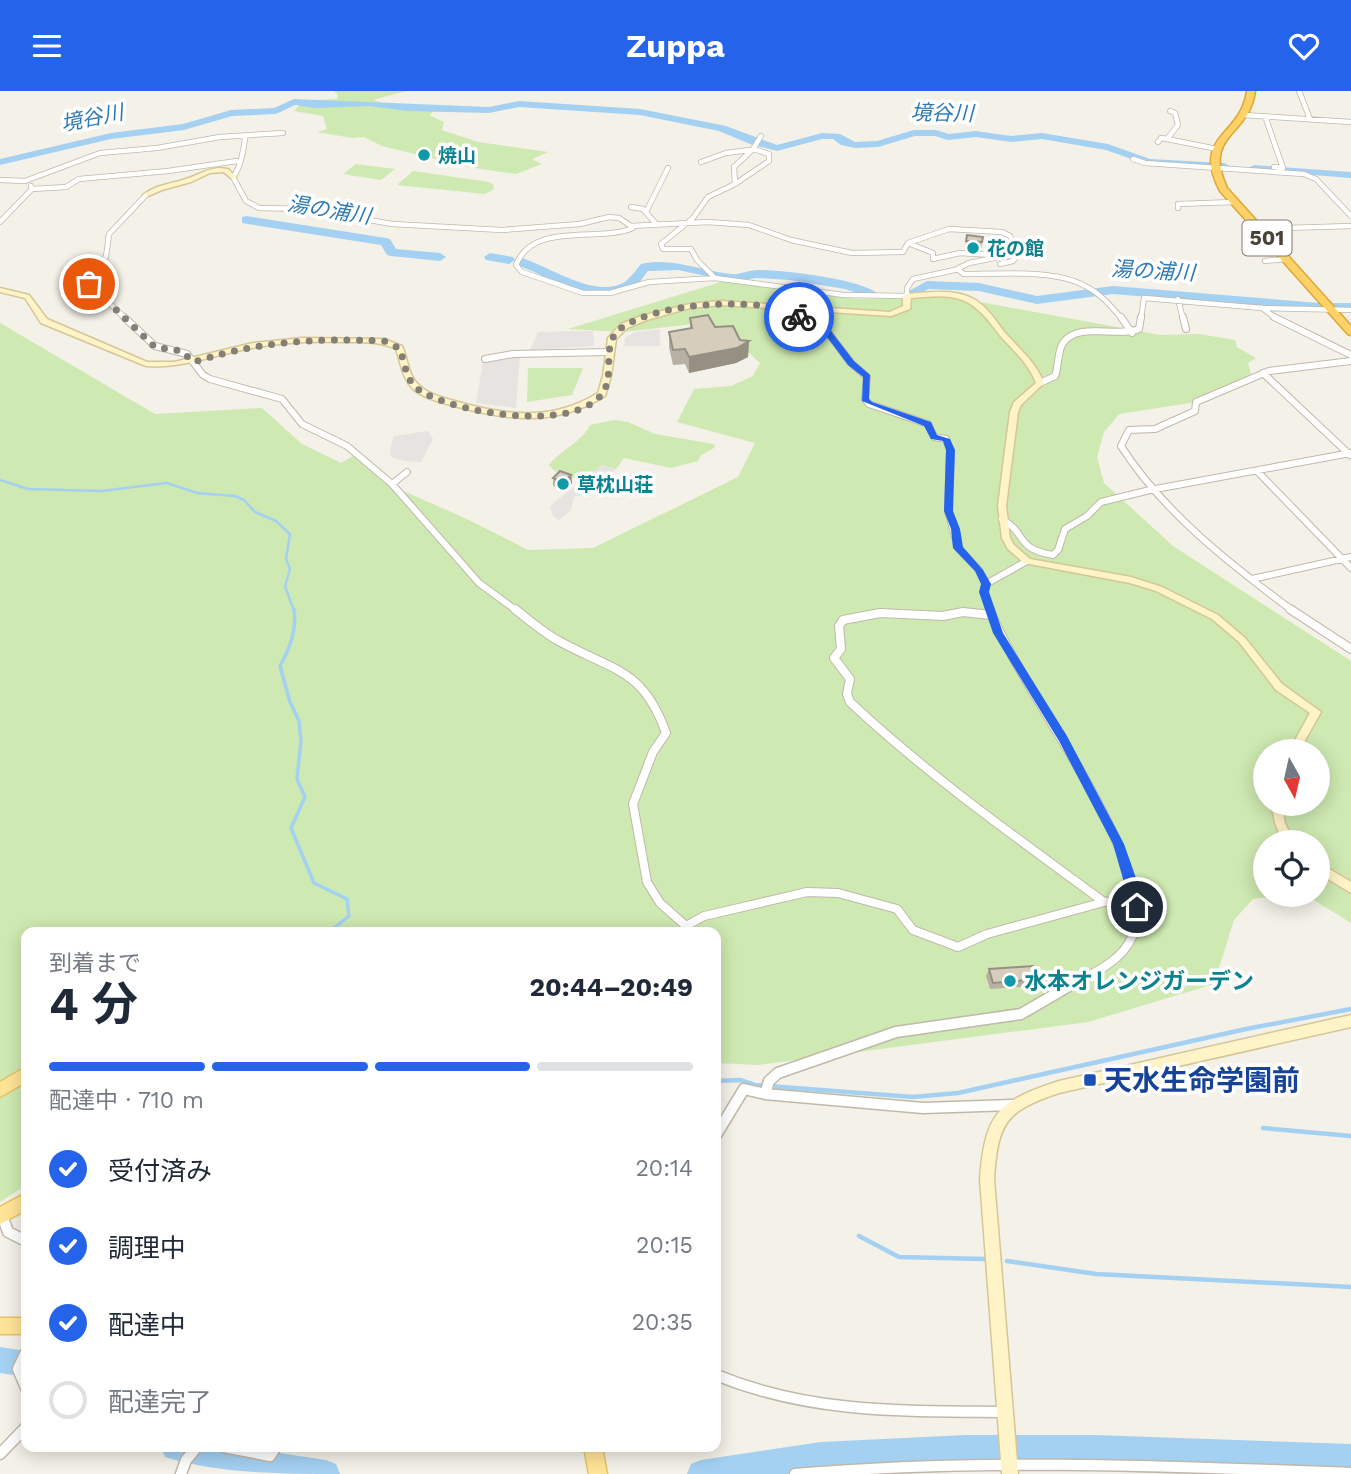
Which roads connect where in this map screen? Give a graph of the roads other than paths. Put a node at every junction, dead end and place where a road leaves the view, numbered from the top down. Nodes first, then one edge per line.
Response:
1 (1251, 91) edge
2 (1299, 91) edge
3 (1170, 111) dead end
4 (1243, 114) junction
5 (1265, 116) junction
6 (1310, 119) junction
7 (1351, 122) edge
8 (283, 133) dead end
9 (761, 135) dead end
10 (242, 136) junction
11 (1167, 139) junction
12 (1158, 142) dead end
13 (755, 146) junction
14 (1217, 149) junction
15 (1133, 159) dead end
16 (237, 160) junction
17 (701, 162) dead end
18 (1212, 165) junction
19 (668, 168) dead end
20 (233, 177) junction
21 (30, 179) junction
22 (0, 180) edge
23 (735, 184) junction
24 (32, 189) junction
25 (146, 195) joint
26 (1234, 202) junction
27 (631, 207) dead end
28 (1178, 208) dead end
29 (646, 212) junction
30 (1351, 216) edge
31 (0, 222) edge
32 (657, 225) junction
33 (684, 225) junction
34 (631, 226) junction
35 (1351, 226) edge
36 (1258, 229) junction
37 (908, 243) junction
38 (1286, 259) junction
39 (1265, 261) dead end
40 (957, 269) junction
41 (714, 276) junction
42 (0, 290) edge
43 (907, 296) junction
44 (1178, 299) junction
45 (1262, 308) junction
46 (784, 309) junction
47 (1330, 309) junction
48 (1351, 310) edge
49 (1186, 329) dead end
50 (1351, 332) edge
51 (1132, 333) junction
52 (608, 352) junction
53 (1351, 355) edge
54 (485, 359) dead end
55 (1351, 361) edge
56 (194, 362) junction
57 (1263, 373) junction
58 (1040, 383) junction
59 (1350, 454) edge
60 (1257, 471) junction
61 (407, 472) dead end
62 (392, 484) junction
63 (1150, 490) junction
64 (1002, 519) junction
65 (1347, 558) edge
66 (1027, 561) junction
67 (1351, 568) edge
68 (1251, 579) junction
69 (986, 584) junction
70 (991, 615) junction
71 (1351, 649) edge
72 (1301, 739) edge
73 (1330, 875) edge
74 (1351, 888) edge
75 (1104, 902) junction
76 (1136, 912) junction
77 (1351, 1021) edge
78 (21, 1078) edge
79 (767, 1088) junction
80 (0, 1090) edge
81 (1012, 1105) junction
82 (721, 1127) edge
83 (21, 1204) edge
84 (1, 1216) edge
85 (21, 1238) edge
86 (0, 1326) edge
87 (21, 1326) edge
88 (721, 1377) edge
89 (1006, 1412) junction
90 (21, 1432) edge
91 (193, 1452) edge
92 (250, 1452) edge
93 (272, 1452) edge
94 (594, 1452) edge
95 (0, 1454) edge
96 (1010, 1467) edge
97 (1351, 1473) edge
98 (181, 1474) edge
99 (598, 1474) edge
100 (795, 1474) edge

1 - 4 highway
2 - 6 street
3 - 11 street
4 - 5 street
4 - 14 highway
5 - 6 street
5 - 18 street
6 - 7 street
8 - 10 street
9 - 13 street
10 - 16 street
10 - 21 street
11 - 12 street
11 - 14 street
13 - 17 street
13 - 23 street
13 - 23 street
14 - 18 highway
15 - 18 street
16 - 20 street
16 - 24 street
18 - 26 highway, 501
18 - 30 street
19 - 29 street
20 - 25 street
20 - 34 street
21 - 22 street
21 - 24 street
23 - 33 street
24 - 31 street
25 - 56 street
26 - 28 street
26 - 36 highway, 501
27 - 29 street
29 - 32 street
32 - 33 street
32 - 34 street
33 - 37 street
33 - 41 street
34 - 41 street
35 - 36 street
36 - 38 highway, 501
37 - 40 street
37 - 40 street
38 - 39 street
38 - 47 highway, 501
40 - 43 street
40 - 51 street
41 - 43 street
42 - 56 street
43 - 46 street
43 - 58 street
44 - 45 street
44 - 49 street
44 - 51 street
45 - 47 street
45 - 53 street
46 - 52 street
46 - 69 street
47 - 48 street
47 - 50 highway, 501
51 - 58 street
52 - 54 street
52 - 56 street
55 - 57 street
56 - 62 street
57 - 59 street
57 - 63 street
58 - 64 street
59 - 60 street
60 - 63 street
60 - 65 street
61 - 62 street
62 - 75 street
63 - 64 street
63 - 68 street
64 - 66 street
65 - 67 street
65 - 68 street
66 - 69 street
66 - 72 street
68 - 71 street
69 - 70 street
70 - 75 street
70 - 76 street
73 - 74 street
75 - 76 street
76 - 79 street
77 - 81 street
78 - 80 main road
79 - 81 street
79 - 82 street
81 - 89 street
83 - 84 main road
84 - 85 street
86 - 87 main road
88 - 89 street
89 - 96 street
90 - 95 street
91 - 98 street
92 - 93 street
94 - 99 main road
96 - 97 street
96 - 100 street

